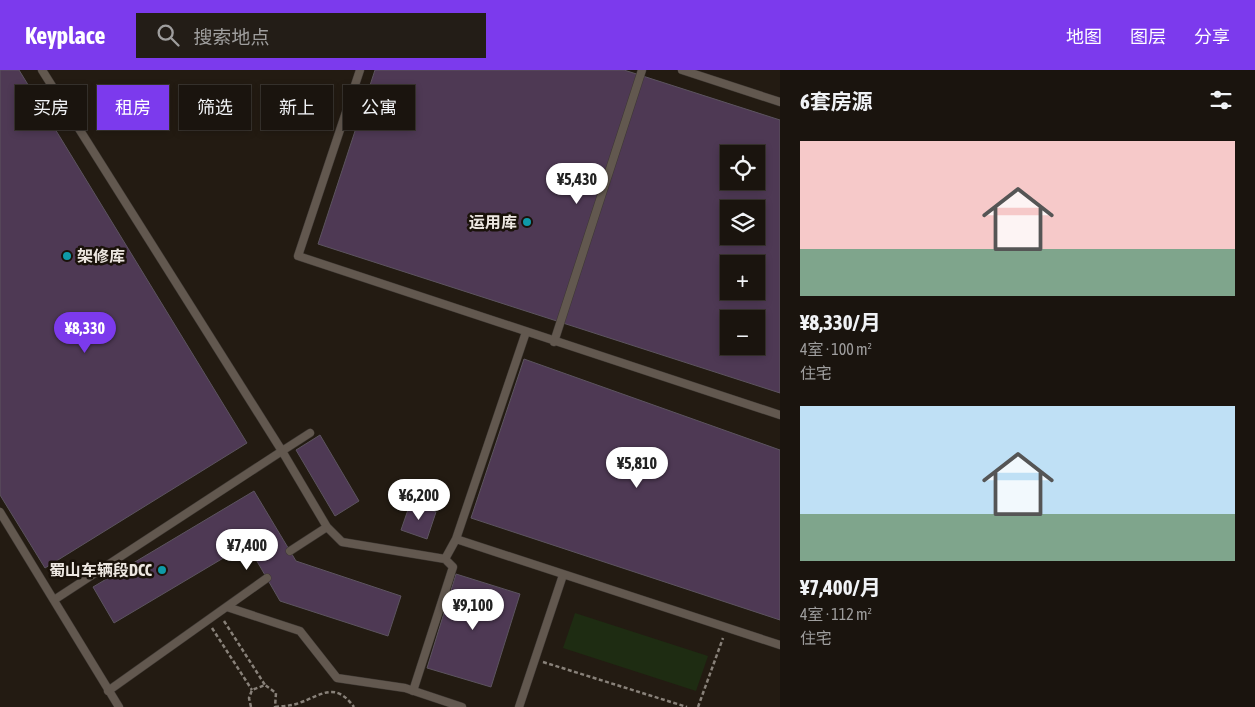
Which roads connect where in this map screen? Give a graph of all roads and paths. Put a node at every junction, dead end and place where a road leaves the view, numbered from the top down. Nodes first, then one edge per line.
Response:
1 (42, 70) edge
2 (360, 70) edge
3 (642, 70) edge
4 (682, 70) edge
5 (780, 102) edge
6 (526, 332) junction
7 (554, 342) junction
8 (780, 415) edge
9 (310, 433) dead end
10 (282, 451) junction
11 (0, 512) edge
12 (328, 527) junction
13 (456, 539) junction
14 (290, 551) dead end
15 (445, 559) junction
16 (563, 575) junction
17 (267, 578) dead end
18 (54, 600) junction
19 (227, 607) junction
20 (219, 612) junction
21 (207, 620) junction
22 (726, 628) junction
23 (780, 645) edge
24 (535, 660) junction
25 (265, 685) junction
26 (252, 690) junction
27 (108, 691) junction
28 (413, 691) junction
29 (118, 707) edge
30 (251, 707) edge
31 (275, 707) edge
32 (354, 707) edge
33 (462, 707) edge
34 (519, 707) edge
35 (688, 707) edge
36 (698, 707) edge

1 - 10 lane
2 - 6 lane
3 - 7 lane
4 - 5 lane
6 - 7 lane
6 - 13 lane
7 - 8 lane
9 - 10 lane
10 - 12 lane
10 - 18 lane
11 - 18 lane
12 - 14 lane
12 - 15 lane
13 - 15 lane
13 - 16 lane
15 - 28 lane
16 - 22 lane
16 - 24 lane
17 - 19 lane
18 - 27 lane
19 - 20 lane
19 - 28 lane
20 - 21 lane
20 - 25 path
21 - 26 path
21 - 27 lane
22 - 23 lane
22 - 36 path
24 - 34 lane
24 - 35 path
25 - 26 path
25 - 31 path
26 - 30 path
27 - 29 lane
28 - 33 lane
31 - 32 path

